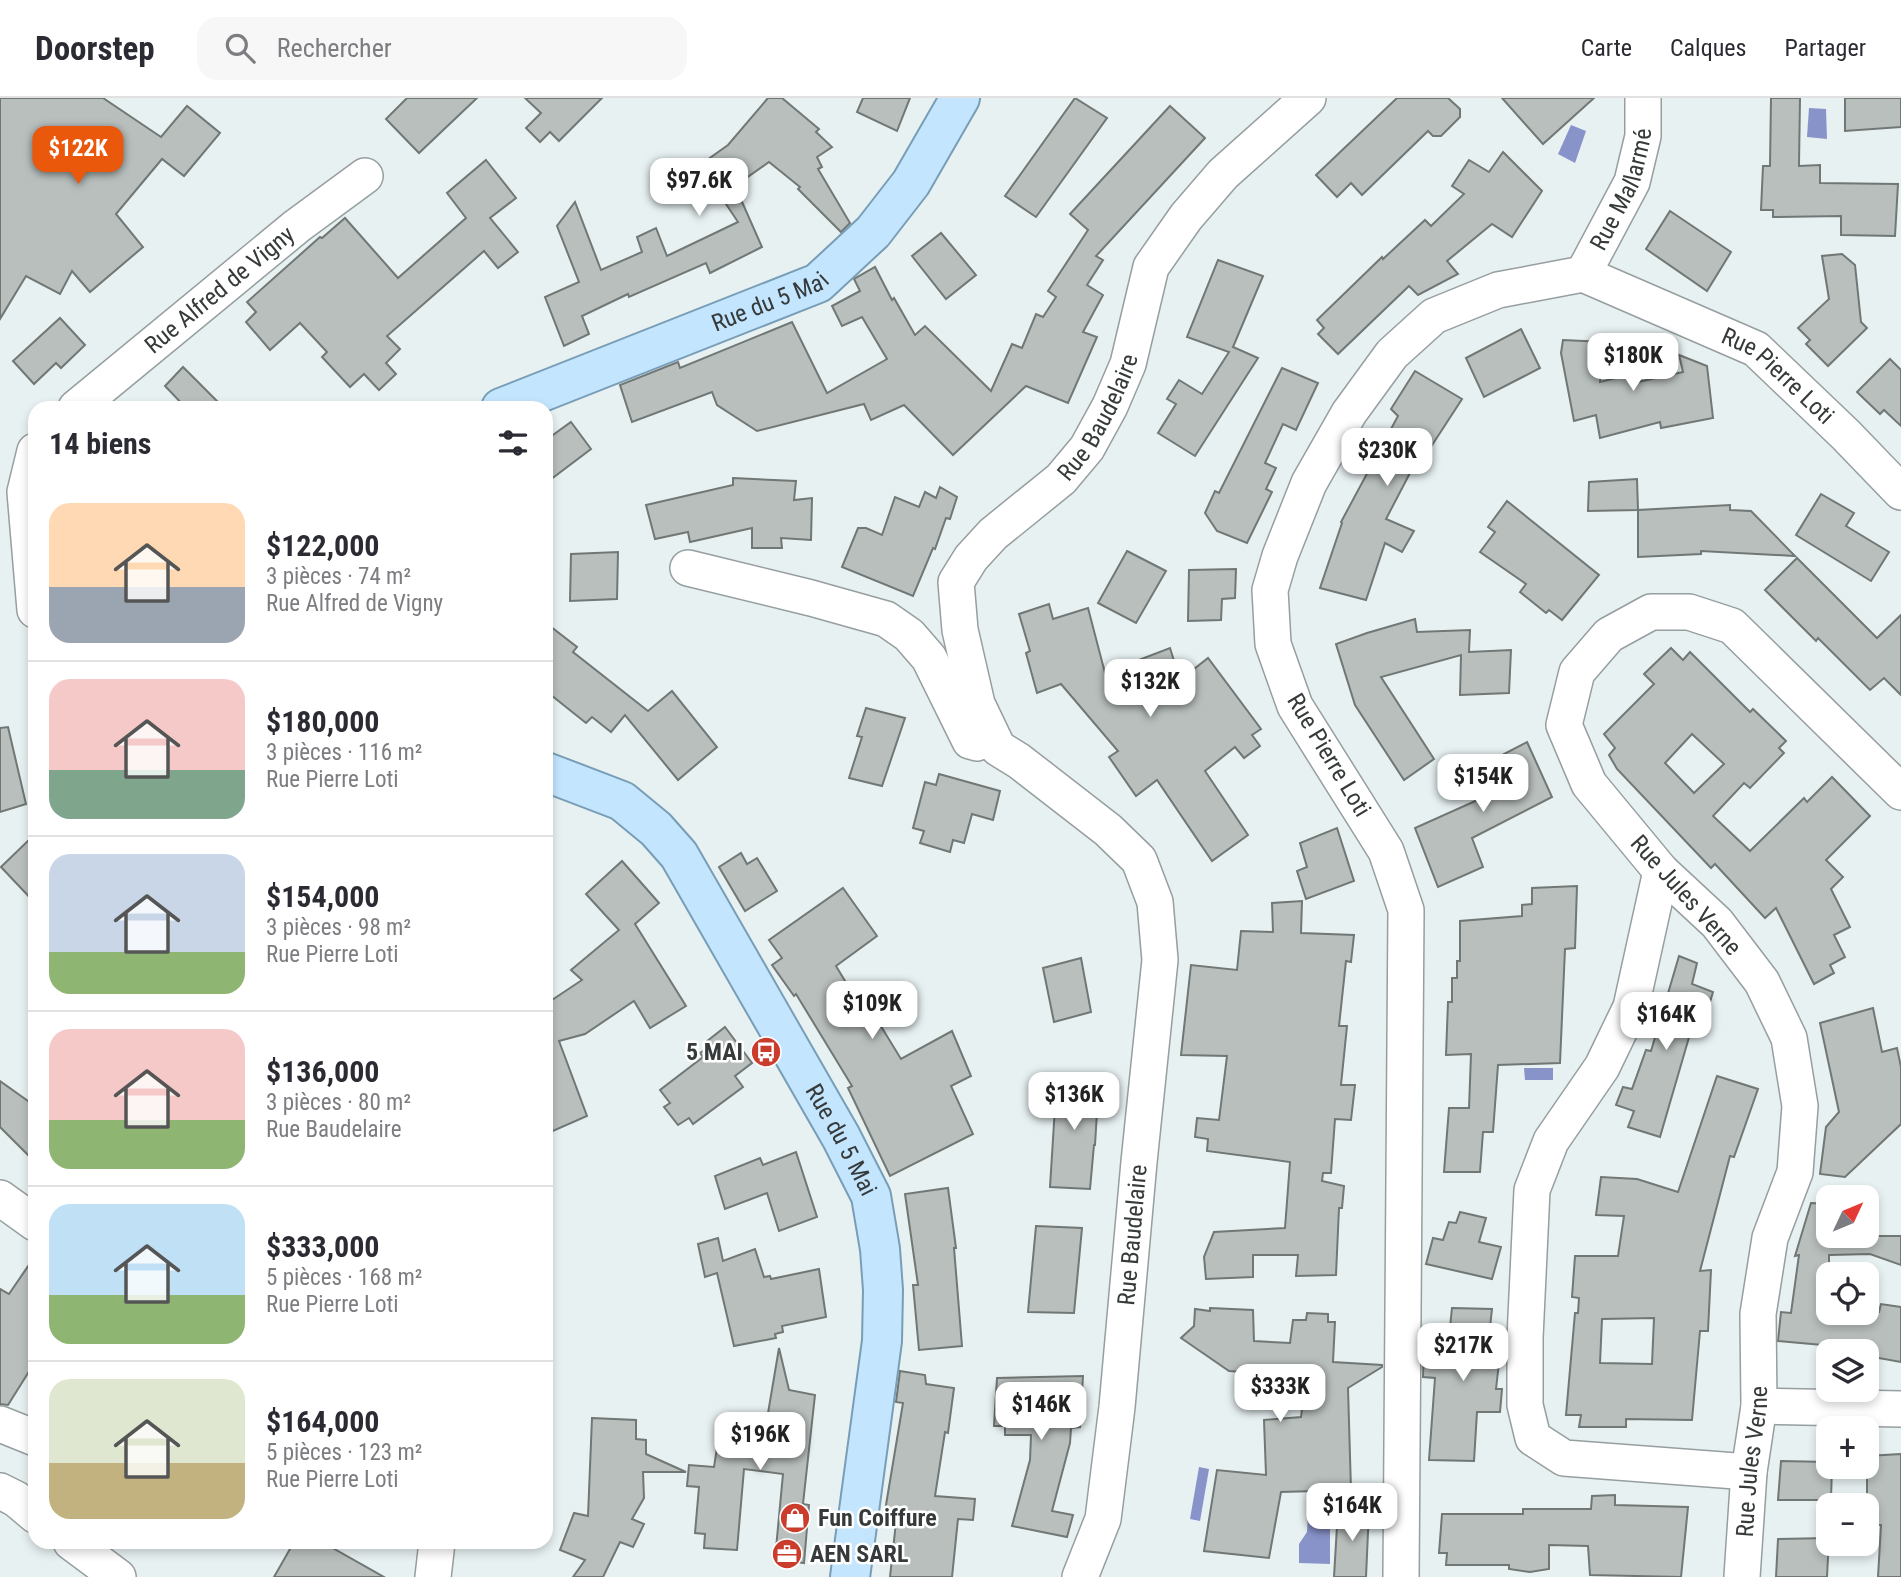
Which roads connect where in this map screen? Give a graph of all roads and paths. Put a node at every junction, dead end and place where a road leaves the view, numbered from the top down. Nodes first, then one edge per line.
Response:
1 (960, 98) edge
2 (1308, 98) edge
3 (1643, 98) edge
4 (365, 176) dead end
5 (1583, 274) junction
6 (84, 401) edge
7 (519, 401) edge
8 (28, 480) edge
9 (1901, 492) edge
10 (28, 527) edge
11 (688, 568) dead end
12 (998, 748) junction
13 (553, 775) edge
14 (1901, 792) edge
15 (1661, 872) junction
16 (0, 1198) edge
17 (28, 1218) edge
18 (1759, 1406) junction
19 (1901, 1409) edge
20 (0, 1424) edge
21 (28, 1435) edge
22 (1749, 1472) junction
23 (0, 1491) edge
24 (28, 1510) edge
25 (80, 1549) edge
26 (436, 1549) edge
27 (118, 1577) edge
28 (433, 1577) edge
29 (850, 1577) edge
30 (1080, 1577) edge
31 (1401, 1577) edge
32 (1742, 1577) edge

1 - 7 main road, Rue du 5 Mai
2 - 12 street, Rue Baudelaire
3 - 5 street, Rue Mallarmé
4 - 6 street, Rue Alfred de Vigny
5 - 9 street, Rue Pierre Loti
5 - 31 street, Rue Pierre Loti
8 - 10 street
11 - 12 street, Rue Baudelaire
12 - 30 street, Rue Baudelaire
13 - 29 main road, Rue du 5 Mai
14 - 15 street, Rue Jules Verne
15 - 18 street, Rue Jules Verne
15 - 22 street
16 - 17 street
18 - 19 street
18 - 22 street, Rue Jules Verne
20 - 21 street
22 - 32 street, Rue Jules Verne
23 - 24 street
25 - 27 street
26 - 28 street

